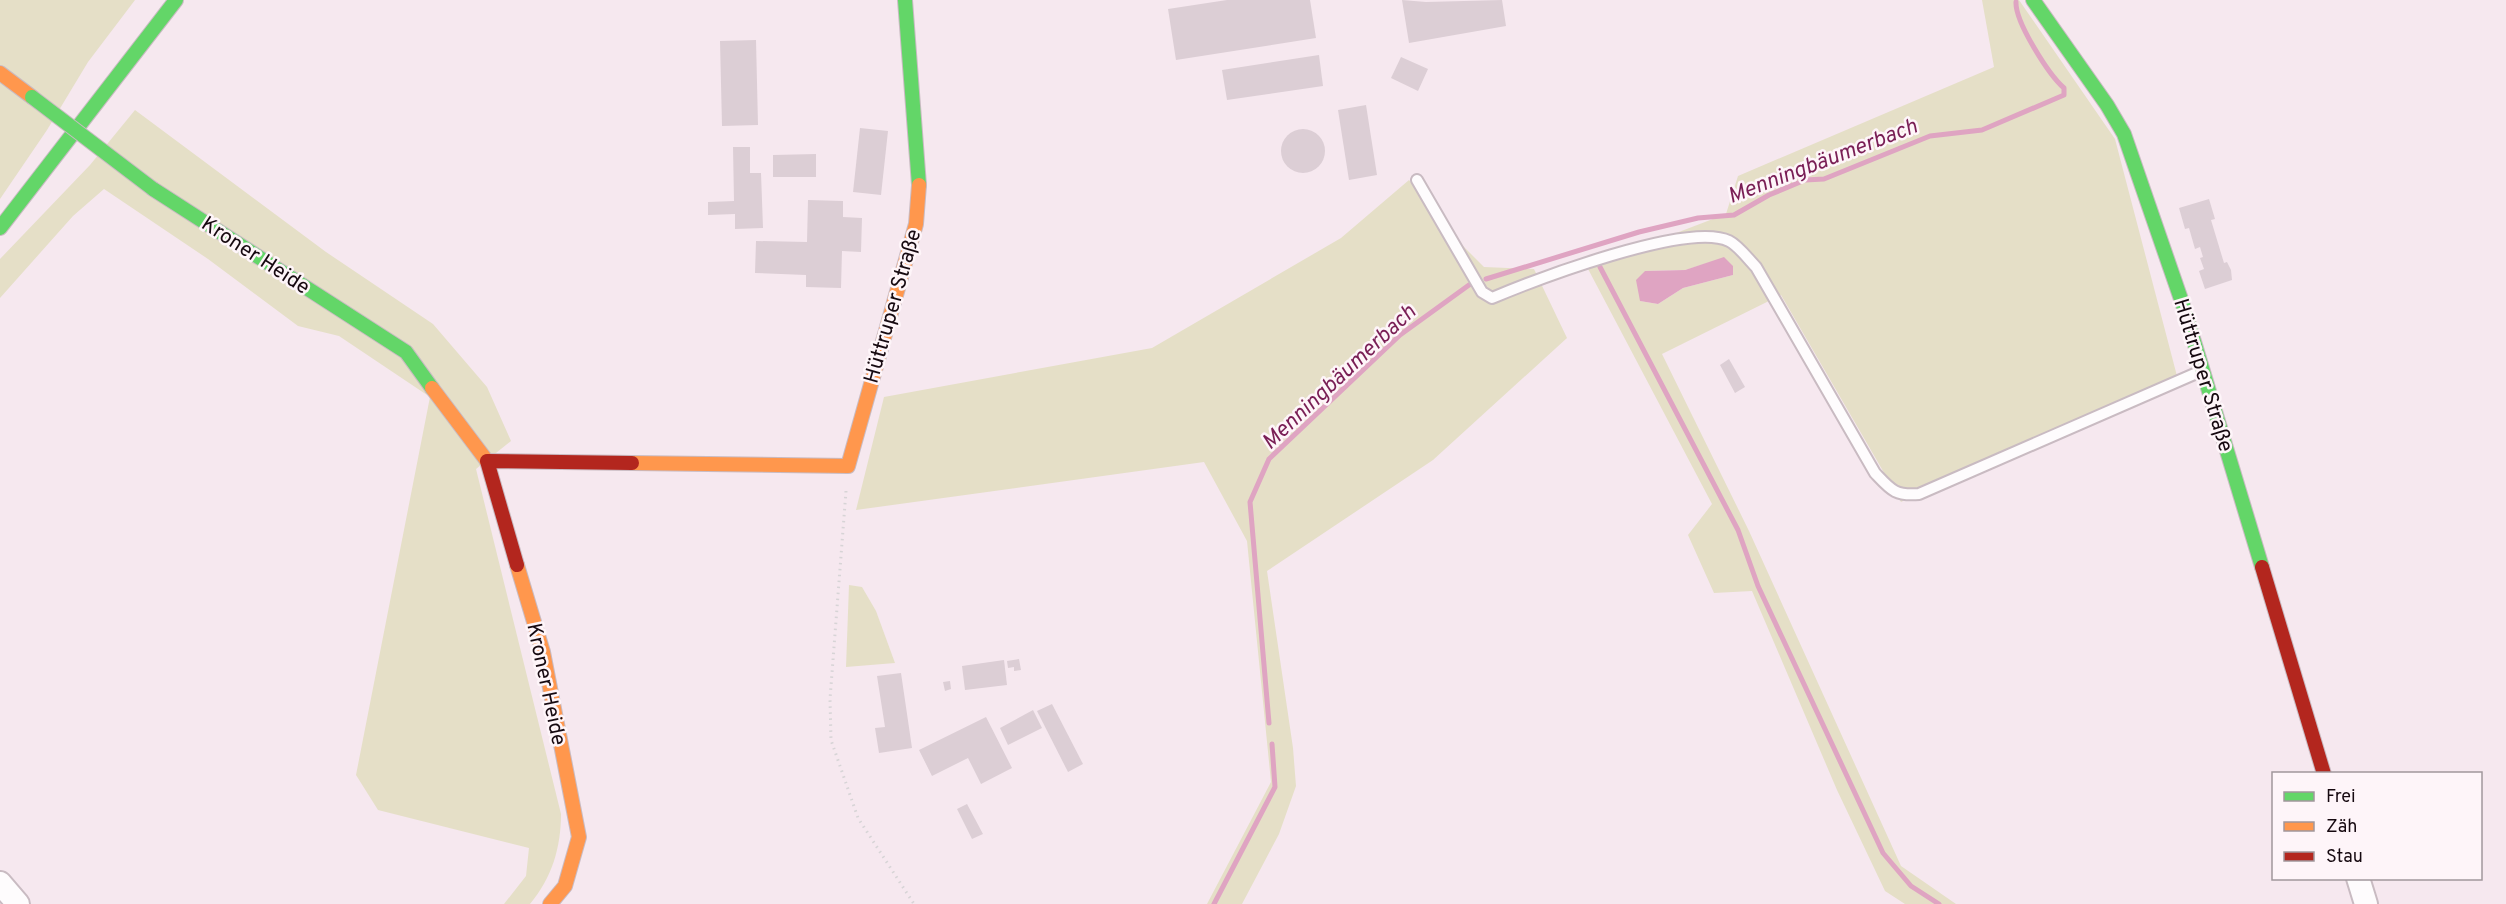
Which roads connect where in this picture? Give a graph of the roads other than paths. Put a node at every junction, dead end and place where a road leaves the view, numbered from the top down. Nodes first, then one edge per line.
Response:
1 (176, 0) edge
2 (905, 0) edge
3 (2033, 0) edge
4 (0, 73) edge
5 (1417, 180) dead end
6 (0, 228) edge
7 (2202, 370) junction
8 (487, 461) junction
9 (2323, 772) edge
10 (2358, 880) edge
11 (0, 884) edge
12 (18, 904) edge
13 (550, 904) edge
14 (2366, 904) edge

1 - 6 street
2 - 8 street, Hüttruper Straße
3 - 7 street, Hüttruper Straße
4 - 8 street, Kroner Heide, bridge
5 - 7 lane
7 - 9 street, Hüttruper Straße
8 - 13 street, Kroner Heide
10 - 14 street
11 - 12 street

